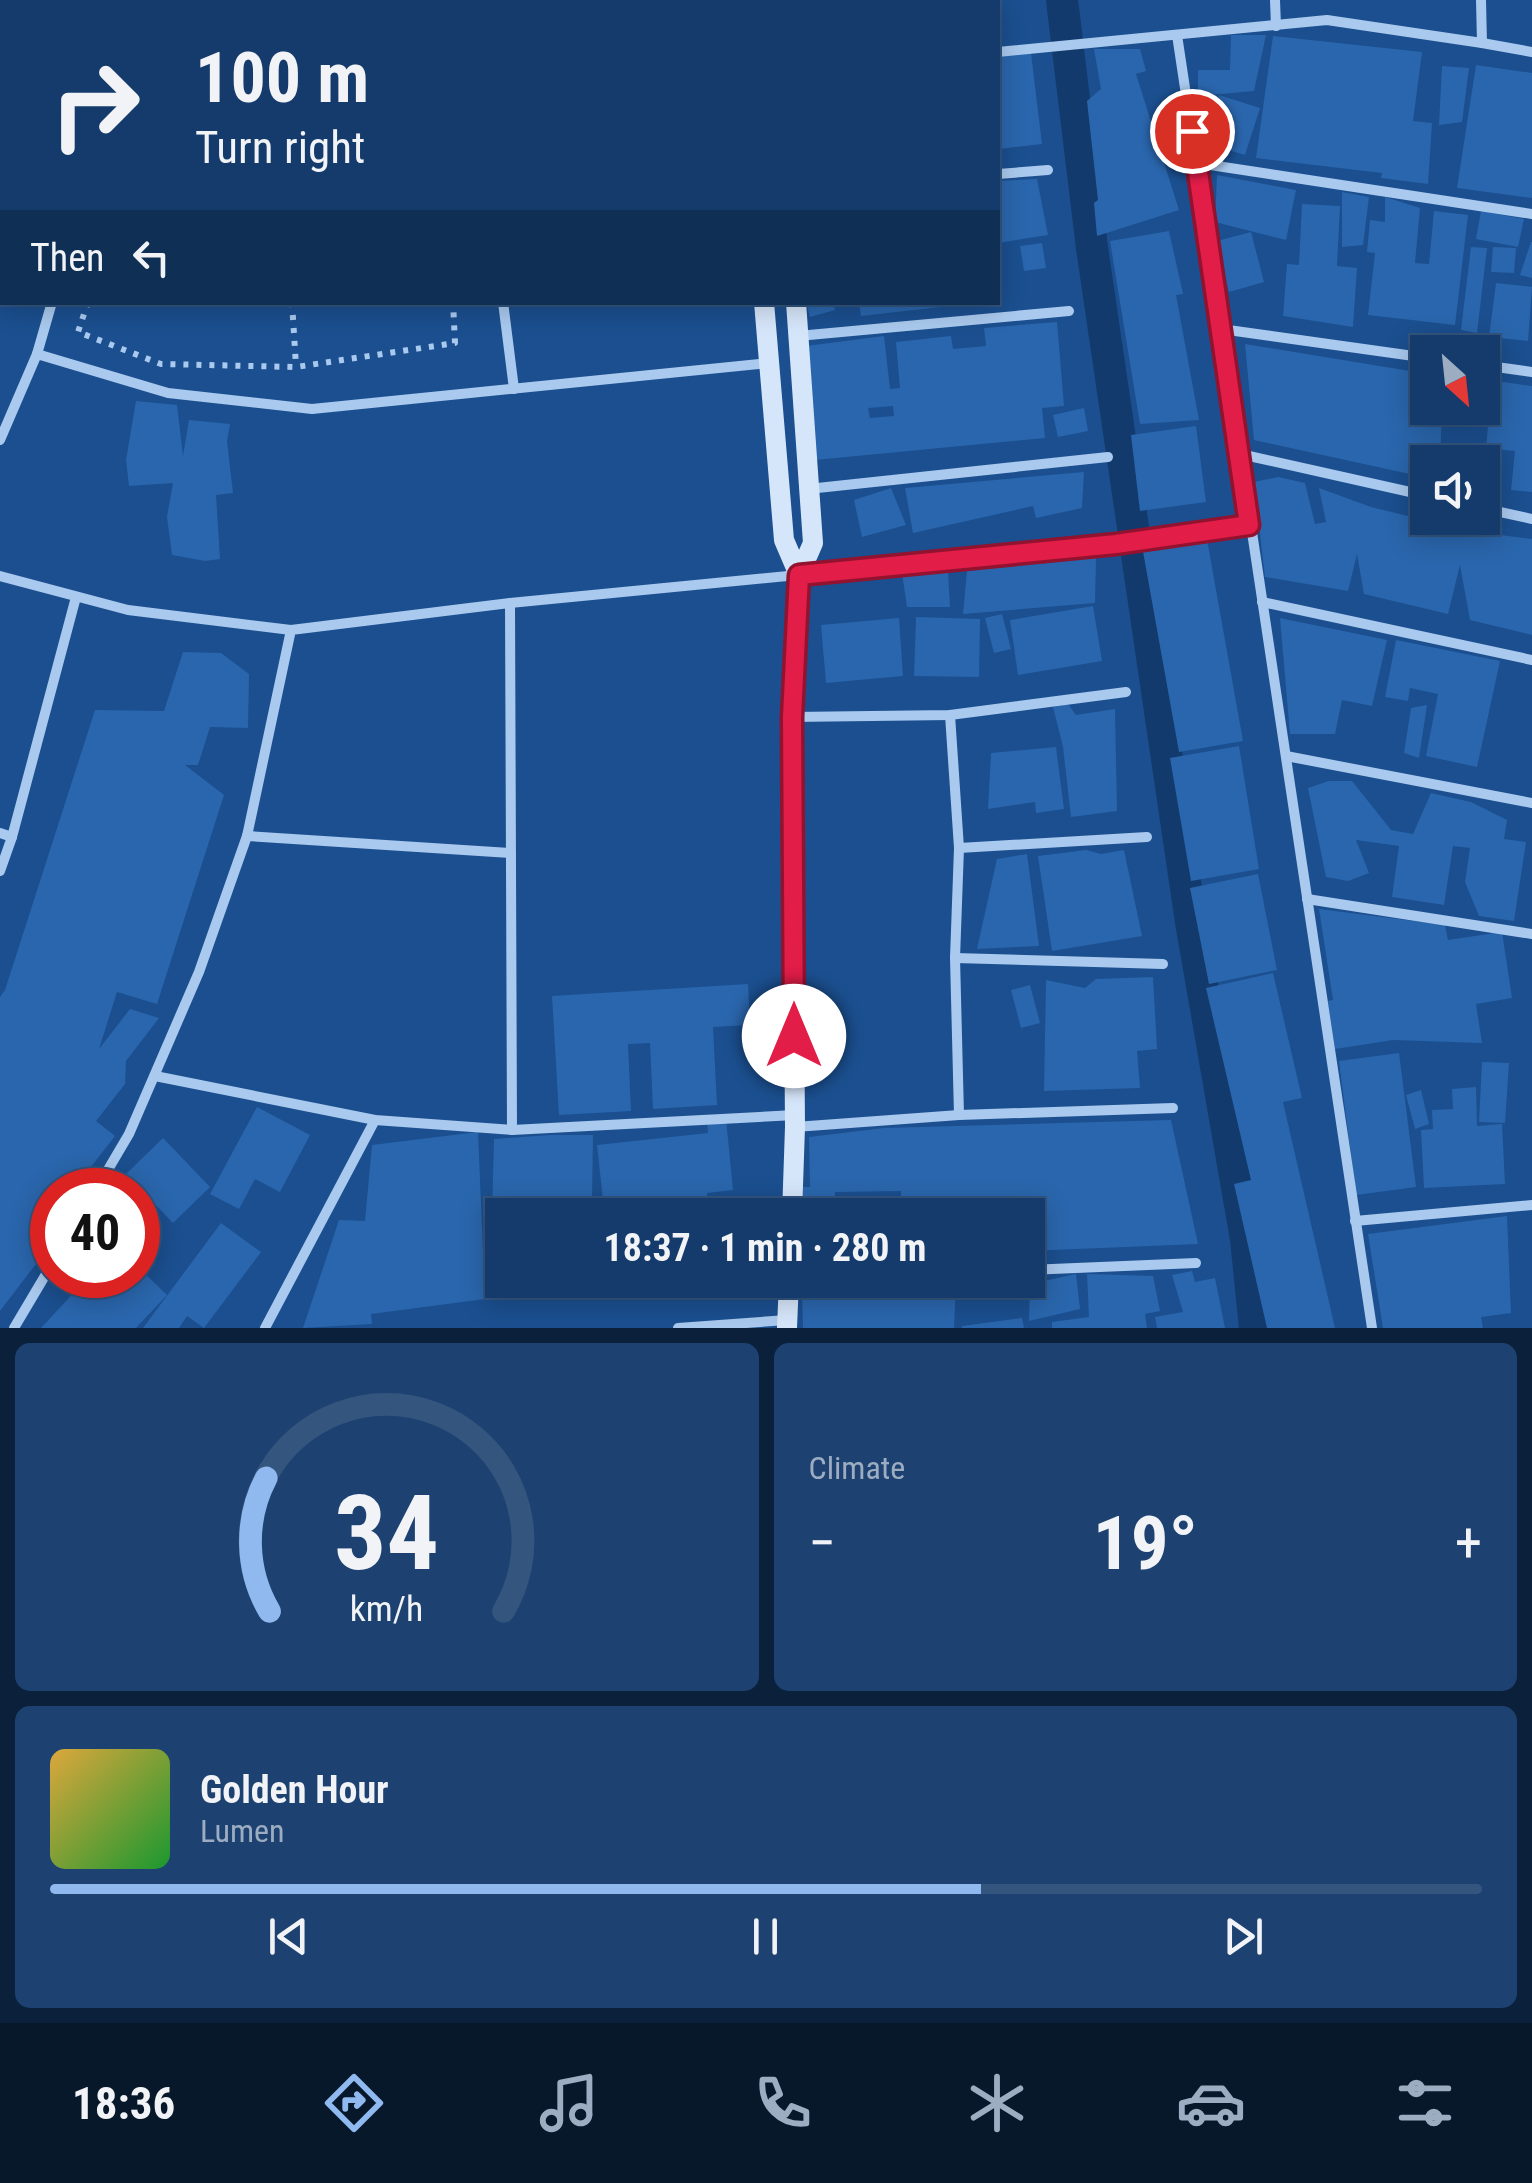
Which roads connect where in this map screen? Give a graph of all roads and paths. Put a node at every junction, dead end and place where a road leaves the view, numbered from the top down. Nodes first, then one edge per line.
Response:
1 (1275, 0) edge
2 (1481, 0) edge
3 (1276, 26) junction
4 (1178, 35) junction
5 (1482, 43) junction
6 (1000, 52) edge
7 (1532, 52) edge
8 (1197, 164) junction
9 (1048, 170) dead end
10 (1000, 174) edge
11 (1532, 214) edge
12 (51, 305) edge
13 (87, 305) edge
14 (292, 305) edge
15 (452, 305) edge
16 (504, 305) edge
17 (764, 305) edge
18 (796, 305) edge
19 (1069, 311) dead end
20 (1222, 329) junction
21 (798, 336) junction
22 (37, 354) junction
23 (1410, 355) edge
24 (768, 364) junction
25 (296, 367) junction
26 (1500, 368) edge
27 (1532, 372) edge
28 (514, 389) junction
29 (0, 440) edge
30 (1240, 454) junction
31 (1108, 457) dead end
32 (808, 489) junction
33 (1410, 492) edge
34 (1500, 512) edge
35 (1532, 520) edge
36 (1249, 525) junction
37 (799, 575) junction
38 (0, 576) edge
39 (76, 597) junction
40 (1262, 602) junction
41 (510, 604) junction
42 (290, 630) junction
43 (1532, 660) edge
44 (1126, 692) dead end
45 (950, 715) junction
46 (792, 717) junction
47 (1286, 756) junction
48 (1532, 803) edge
49 (6, 835) edge
50 (247, 836) junction
51 (1147, 837) dead end
52 (958, 848) junction
53 (510, 854) junction
54 (0, 871) edge
55 (1307, 899) junction
56 (1532, 934) edge
57 (955, 958) junction
58 (1162, 964) dead end
59 (155, 1076) junction
60 (1173, 1108) dead end
61 (959, 1115) junction
62 (375, 1120) junction
63 (795, 1121) junction
64 (512, 1130) junction
65 (109, 1168) edge
66 (793, 1198) edge
67 (1532, 1205) edge
68 (1355, 1221) junction
69 (1196, 1263) dead end
70 (1045, 1269) edge
71 (32, 1298) edge
72 (789, 1298) edge
73 (787, 1324) edge
74 (14, 1328) edge
75 (265, 1328) edge
76 (678, 1328) edge
77 (1372, 1328) edge

1 - 3 street
2 - 5 street
3 - 4 street
3 - 5 street
4 - 6 street
4 - 8 street
5 - 7 street
8 - 11 street
8 - 20 street
9 - 10 street
12 - 22 street
13 - 25 path
14 - 25 path
15 - 25 path
16 - 28 street
17 - 24 street
18 - 21 street
19 - 21 street
20 - 23 street
20 - 30 street
21 - 32 street
22 - 28 street
22 - 29 street
24 - 28 street
24 - 37 street
26 - 27 street
30 - 33 street
30 - 36 street
31 - 32 street
32 - 37 street
34 - 35 street
36 - 37 street
36 - 40 street
37 - 41 street
37 - 46 street
38 - 39 street
39 - 42 street
39 - 49 street
40 - 43 street
40 - 47 street
41 - 42 street
41 - 53 street
42 - 50 street
44 - 45 street
45 - 46 street
45 - 52 street
46 - 63 street
47 - 48 street
47 - 55 street
49 - 54 street
50 - 53 street
50 - 59 street
51 - 52 street
52 - 57 street
53 - 64 street
55 - 56 street
55 - 68 street
57 - 58 street
57 - 61 street
59 - 62 street
59 - 65 street
60 - 61 street
61 - 63 street
62 - 64 street
62 - 75 street
63 - 64 street
63 - 66 street
67 - 68 street
68 - 77 street
69 - 70 street
71 - 74 street
72 - 73 street
73 - 76 street

